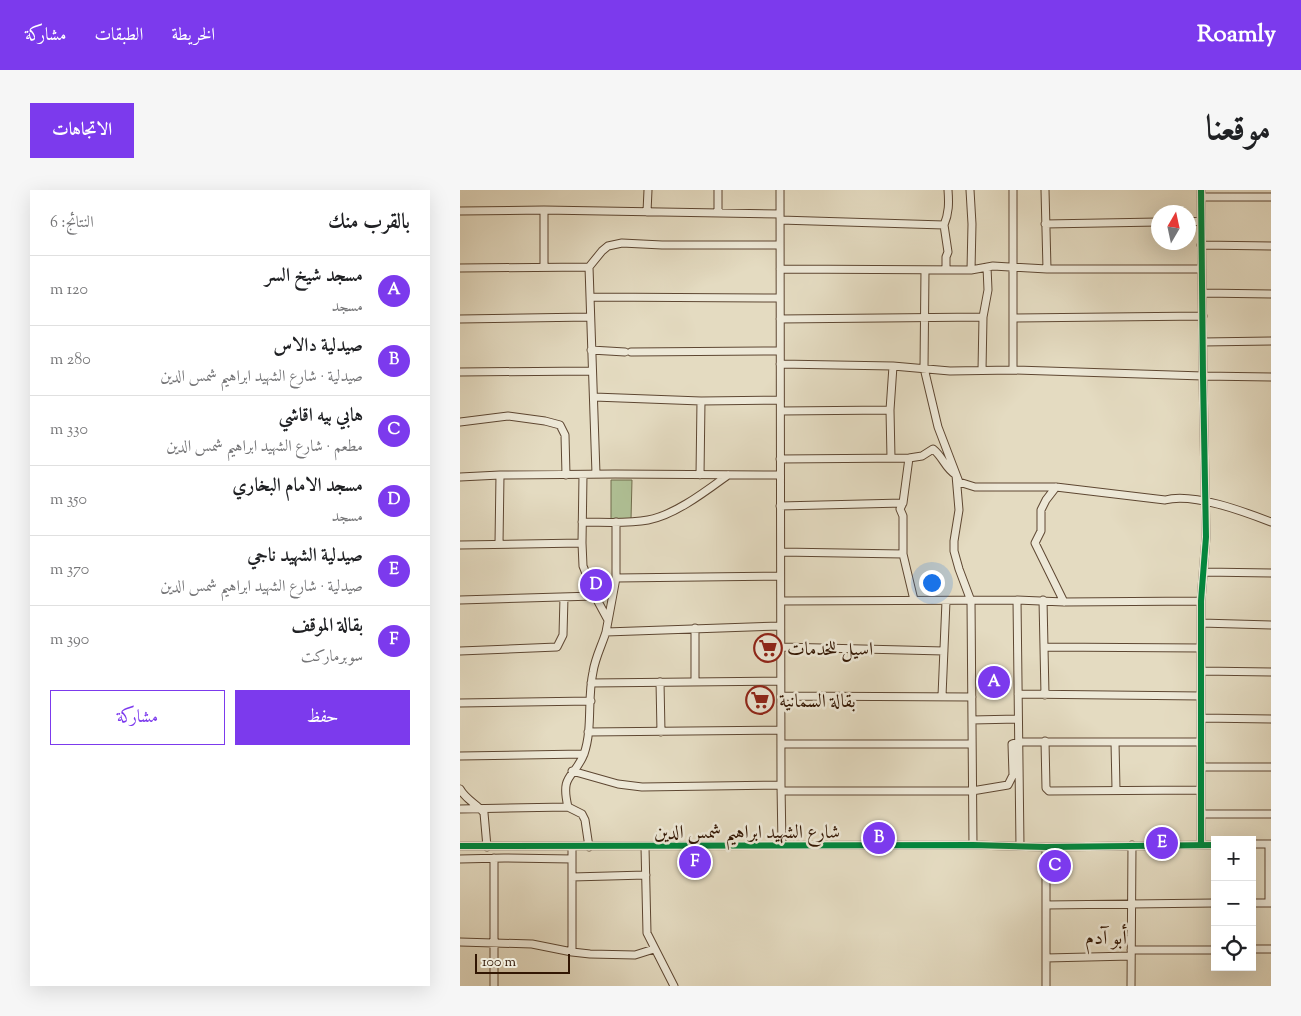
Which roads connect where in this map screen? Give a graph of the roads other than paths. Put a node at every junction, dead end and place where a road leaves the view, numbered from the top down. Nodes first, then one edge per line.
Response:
1 (648, 190) edge
2 (718, 190) edge
3 (780, 190) edge
4 (948, 190) edge
5 (970, 190) edge
6 (1013, 190) edge
7 (1045, 190) edge
8 (1201, 194) edge
9 (1271, 197) edge
10 (544, 210) junction
11 (460, 211) edge
12 (648, 212) junction
13 (718, 212) junction
14 (780, 217) junction
15 (1196, 221) edge
16 (1202, 221) junction
17 (1151, 222) edge
18 (1045, 224) junction
19 (944, 225) junction
20 (780, 245) junction
21 (1202, 245) junction
22 (1271, 246) edge
23 (544, 266) junction
24 (1013, 266) junction
25 (589, 267) junction
26 (987, 267) junction
27 (460, 268) edge
28 (780, 269) junction
29 (1047, 269) junction
30 (1202, 269) junction
31 (925, 270) junction
32 (946, 270) junction
33 (971, 270) junction
34 (1202, 293) junction
35 (1271, 294) edge
36 (590, 297) junction
37 (780, 298) junction
38 (1203, 316) junction
39 (590, 317) junction
40 (984, 317) junction
41 (924, 318) junction
42 (1013, 318) junction
43 (460, 319) edge
44 (780, 319) junction
45 (1271, 341) edge
46 (1203, 342) junction
47 (591, 350) junction
48 (780, 351) junction
49 (780, 364) junction
50 (893, 366) junction
51 (924, 368) junction
52 (982, 370) junction
53 (1013, 370) junction
54 (592, 371) junction
55 (460, 372) edge
56 (1202, 376) junction
57 (1271, 377) edge
58 (594, 397) junction
59 (780, 400) junction
60 (702, 401) junction
61 (890, 410) junction
62 (780, 411) junction
63 (460, 422) edge
64 (890, 458) junction
65 (909, 458) junction
66 (780, 459) junction
67 (583, 474) junction
68 (596, 474) junction
69 (500, 475) junction
70 (566, 475) junction
71 (700, 475) junction
72 (729, 475) junction
73 (780, 475) junction
74 (956, 475) junction
75 (460, 477) edge
76 (1056, 487) junction
77 (1205, 502) junction
78 (903, 503) junction
79 (780, 506) junction
80 (582, 522) junction
81 (616, 522) junction
82 (1271, 522) edge
83 (582, 543) junction
84 (499, 544) junction
85 (460, 545) edge
86 (781, 552) junction
87 (903, 554) junction
88 (1204, 572) junction
89 (1271, 573) edge
90 (780, 576) junction
91 (616, 578) junction
92 (595, 596) junction
93 (564, 597) junction
94 (460, 600) edge
95 (914, 600) junction
96 (1017, 600) junction
97 (1043, 600) junction
98 (780, 601) junction
99 (946, 601) junction
100 (971, 601) junction
101 (1201, 601) junction
102 (1064, 602) junction
103 (608, 620) junction
104 (1201, 623) junction
105 (1271, 625) edge
106 (780, 626) junction
107 (695, 628) junction
108 (606, 632) junction
109 (1044, 646) junction
110 (780, 647) junction
111 (1201, 648) junction
112 (460, 651) edge
113 (944, 651) junction
114 (1202, 671) junction
115 (1271, 672) edge
116 (780, 681) junction
117 (660, 682) junction
118 (694, 682) junction
119 (591, 683) junction
120 (1018, 694) junction
121 (1045, 695) junction
122 (781, 696) junction
123 (942, 696) junction
124 (1201, 696) junction
125 (972, 697) junction
126 (590, 700) junction
127 (460, 703) edge
128 (1201, 718) junction
129 (1018, 719) junction
130 (1271, 719) edge
131 (972, 720) junction
132 (781, 730) junction
133 (588, 732) junction
134 (661, 732) junction
135 (1045, 741) junction
136 (1018, 742) junction
137 (1115, 742) junction
138 (1201, 742) junction
139 (780, 744) junction
140 (971, 744) junction
141 (584, 754) junction
142 (460, 756) edge
143 (1201, 767) junction
144 (1271, 767) edge
145 (572, 771) junction
146 (781, 788) junction
147 (460, 789) edge
148 (1116, 789) junction
149 (1201, 790) junction
150 (972, 791) junction
151 (568, 807) junction
152 (460, 808) edge
153 (481, 809) junction
154 (1201, 814) junction
155 (1271, 814) edge
156 (1256, 844) edge
157 (1270, 844) edge
158 (973, 845) junction
159 (1132, 845) junction
160 (1201, 845) junction
161 (1211, 845) edge
162 (462, 846) edge
163 (782, 846) junction
164 (1020, 846) junction
165 (486, 847) junction
166 (572, 847) junction
167 (589, 847) junction
168 (645, 847) junction
169 (1046, 847) junction
170 (494, 858) junction
171 (462, 859) edge
172 (572, 859) junction
173 (646, 875) junction
174 (572, 877) junction
175 (1132, 903) junction
176 (1211, 903) edge
177 (1256, 903) edge
178 (1270, 903) edge
179 (1046, 905) junction
180 (460, 942) edge
181 (495, 944) junction
182 (654, 949) junction
183 (1271, 949) edge
184 (1211, 950) edge
185 (1256, 950) edge
186 (572, 952) junction
187 (1131, 953) junction
188 (1046, 958) junction
189 (494, 986) edge
190 (674, 986) edge
191 (1046, 986) edge
192 (1131, 986) edge

1 - 12 street
2 - 13 street
3 - 14 street
4 - 19 street
5 - 33 street
6 - 24 street
7 - 18 street
8 - 9 street
8 - 16 street
10 - 11 street
10 - 12 street
10 - 23 street
12 - 13 street
13 - 14 street
14 - 19 street
14 - 20 street
15 - 16 street
16 - 21 street
17 - 18 street
18 - 29 street
19 - 32 street
20 - 25 street
20 - 28 street
21 - 22 street
21 - 30 street
23 - 25 street
23 - 27 street
24 - 26 street
24 - 29 street
24 - 42 street
25 - 36 street
26 - 33 street
26 - 40 street
28 - 31 street
28 - 37 street
29 - 30 street
30 - 34 street
31 - 32 street
31 - 41 street
32 - 33 street
34 - 35 street
34 - 38 street
36 - 37 street
36 - 39 street
37 - 44 street
38 - 42 street
38 - 46 street
39 - 43 street
39 - 47 street
40 - 41 street
40 - 52 street
41 - 44 street
41 - 51 street
42 - 53 street
44 - 48 street
45 - 46 street
46 - 56 street
47 - 48 street
47 - 54 street
48 - 49 street
49 - 50 street
49 - 59 street
50 - 51 street
50 - 61 street
51 - 52 street
51 - 74 street
52 - 53 street
53 - 56 street
54 - 55 street
54 - 58 street
56 - 57 street
56 - 77 street
58 - 60 street
58 - 68 street
59 - 60 street
59 - 62 street
60 - 71 street
61 - 62 street
61 - 64 street
62 - 66 street
63 - 70 street
64 - 65 street
64 - 66 street
65 - 74 street
65 - 78 street
66 - 73 street
67 - 68 street
67 - 70 street
67 - 80 street
68 - 71 street
69 - 70 street
69 - 75 street
69 - 84 street
71 - 72 street
72 - 73 street
72 - 81 street
73 - 79 street
74 - 76 street
74 - 100 street
76 - 77 street
76 - 102 street
77 - 82 street
77 - 88 street
78 - 79 street
78 - 87 street
79 - 86 street
80 - 81 street
80 - 83 street
81 - 91 street
83 - 84 street
83 - 92 street
84 - 85 street
86 - 87 street
86 - 90 street
87 - 95 street
88 - 89 street
88 - 101 street
90 - 91 street
90 - 98 street
91 - 103 street
92 - 93 street
92 - 103 street
93 - 94 street
93 - 112 street
95 - 98 street
95 - 99 street
96 - 97 street
96 - 100 street
96 - 120 street
97 - 102 street
97 - 109 street
98 - 106 street
99 - 100 street
99 - 113 street
100 - 125 street
101 - 102 street
101 - 104 street
103 - 108 street
104 - 105 street
104 - 111 street
106 - 107 street
106 - 110 street
107 - 108 street
107 - 118 street
108 - 119 street
109 - 111 street
109 - 121 street
110 - 113 street
110 - 116 street
111 - 114 street
113 - 123 street
114 - 115 street
114 - 124 street
116 - 118 street
116 - 122 street
117 - 118 street
117 - 119 street
117 - 134 street
119 - 126 street
120 - 121 street
120 - 129 street
121 - 124 street
122 - 123 street
122 - 132 street
123 - 125 street
124 - 128 street
125 - 131 street
126 - 127 street
126 - 133 street
128 - 130 street
128 - 138 street
129 - 131 street
129 - 136 street
131 - 140 street
132 - 134 street
132 - 139 street
133 - 134 street
133 - 141 street
135 - 136 street
135 - 137 street
135 - 148 street
136 - 150 street
136 - 164 street
137 - 138 street
137 - 148 street
138 - 143 street
139 - 140 street
139 - 146 street
140 - 150 street
141 - 142 street
141 - 145 street
143 - 144 street
143 - 149 street
145 - 146 street
145 - 151 street
146 - 150 street
146 - 163 street
147 - 153 street
148 - 149 street
149 - 154 street
150 - 158 street
151 - 153 street
151 - 167 street
152 - 153 street
153 - 165 street
154 - 155 street
154 - 160 street
156 - 157 street
157 - 178 street
158 - 163 street, شارع الشهيد ابراهيم شمس الدين
158 - 164 street, شارع الشهيد ابراهيم شمس الدين
159 - 160 street, شارع الشهيد ابراهيم شمس الدين
159 - 169 street, شارع الشهيد ابراهيم شمس الدين
159 - 175 street
160 - 161 street, شارع الشهيد ابراهيم شمس الدين
162 - 165 street, شارع الشهيد ابراهيم شمس الدين
162 - 171 street
163 - 168 street, شارع الشهيد ابراهيم شمس الدين
164 - 169 street, شارع الشهيد ابراهيم شمس الدين
165 - 166 street, شارع الشهيد ابراهيم شمس الدين
166 - 167 street, شارع الشهيد ابراهيم شمس الدين
166 - 172 street
167 - 168 street, شارع الشهيد ابراهيم شمس الدين
168 - 173 street
169 - 179 street
170 - 171 street
170 - 172 street
170 - 181 street
172 - 174 street
173 - 174 street
173 - 182 street
174 - 186 street
175 - 176 street
175 - 179 street
175 - 187 street
177 - 178 street
179 - 188 street
180 - 181 street
181 - 186 street
181 - 189 street
182 - 186 street
182 - 190 street
183 - 185 street
184 - 187 street
187 - 188 street
187 - 192 street
188 - 191 street

